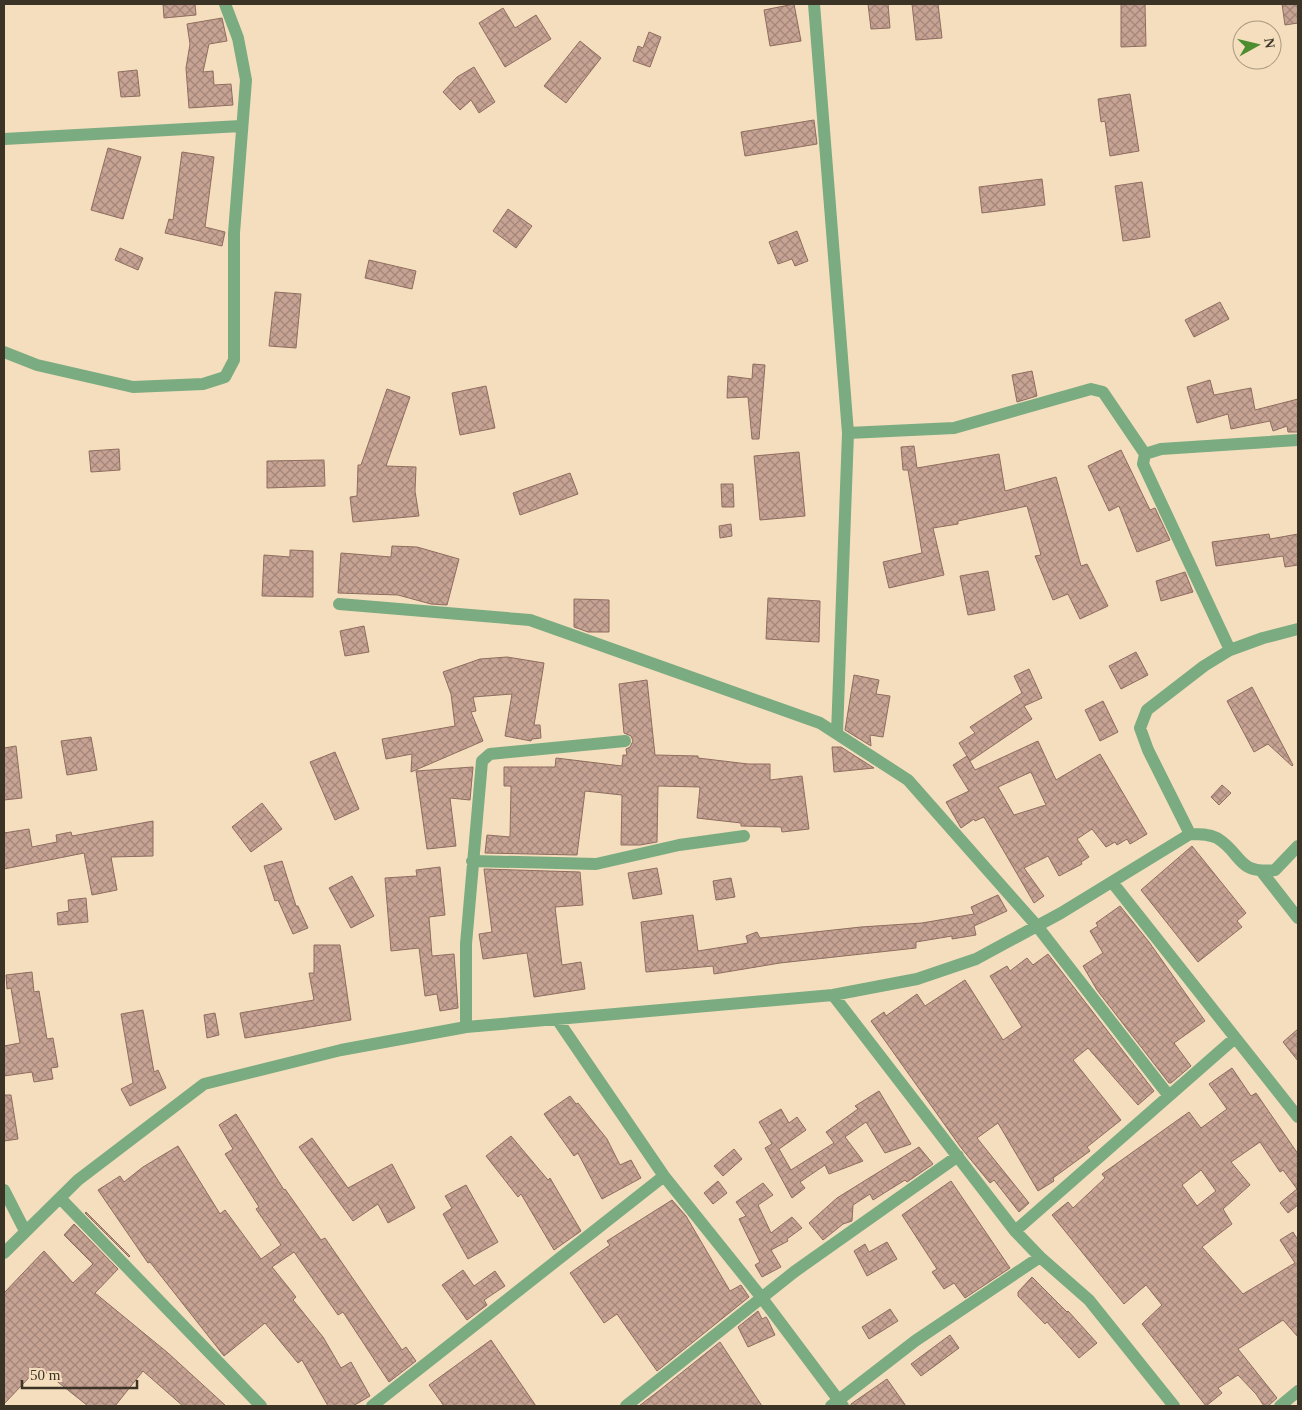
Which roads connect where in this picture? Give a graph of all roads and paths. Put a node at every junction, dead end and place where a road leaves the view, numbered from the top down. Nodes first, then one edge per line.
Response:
1 (225, 4) edge
2 (814, 4) edge
3 (241, 126) junction
4 (4, 139) edge
5 (4, 352) edge
6 (848, 433) junction
7 (1298, 440) edge
8 (1145, 454) junction
9 (340, 604) dead end
10 (1298, 629) edge
11 (1230, 650) junction
12 (837, 734) junction
13 (625, 741) dead end
14 (1190, 834) junction
15 (744, 836) dead end
16 (1298, 846) edge
17 (472, 861) junction
18 (1262, 872) junction
19 (1112, 882) junction
20 (1298, 918) edge
21 (1037, 926) junction
22 (833, 995) junction
23 (557, 1019) junction
24 (466, 1028) junction
25 (1236, 1038) junction
26 (1169, 1096) junction
27 (1298, 1117) edge
28 (958, 1156) junction
29 (664, 1176) junction
30 (4, 1190) edge
31 (60, 1198) junction
32 (25, 1231) junction
33 (1016, 1231) junction
34 (4, 1253) edge
35 (1040, 1257) junction
36 (762, 1298) junction
37 (1298, 1391) edge
38 (838, 1404) edge
39 (261, 1406) edge
40 (372, 1406) edge
41 (626, 1406) edge
42 (1174, 1406) edge
43 (1280, 1406) edge

1 - 3 street
2 - 6 street
3 - 4 street
3 - 5 street
6 - 8 street
6 - 12 street
7 - 8 street
8 - 11 street
9 - 12 street
10 - 11 street
11 - 14 street
12 - 21 street
13 - 17 street
14 - 18 street
14 - 19 street
15 - 17 street
16 - 18 street
17 - 24 street
18 - 20 street
19 - 21 street
19 - 25 street
21 - 22 street
21 - 26 street
22 - 23 street
22 - 28 street
23 - 24 street
23 - 29 street
24 - 31 street
25 - 26 street
25 - 27 street
26 - 33 street
28 - 33 street
28 - 36 street
29 - 36 street
29 - 40 street
30 - 32 street
31 - 32 street
31 - 39 street
32 - 34 street
33 - 35 street
35 - 38 street
35 - 42 street
36 - 38 street
36 - 41 street
37 - 43 street

